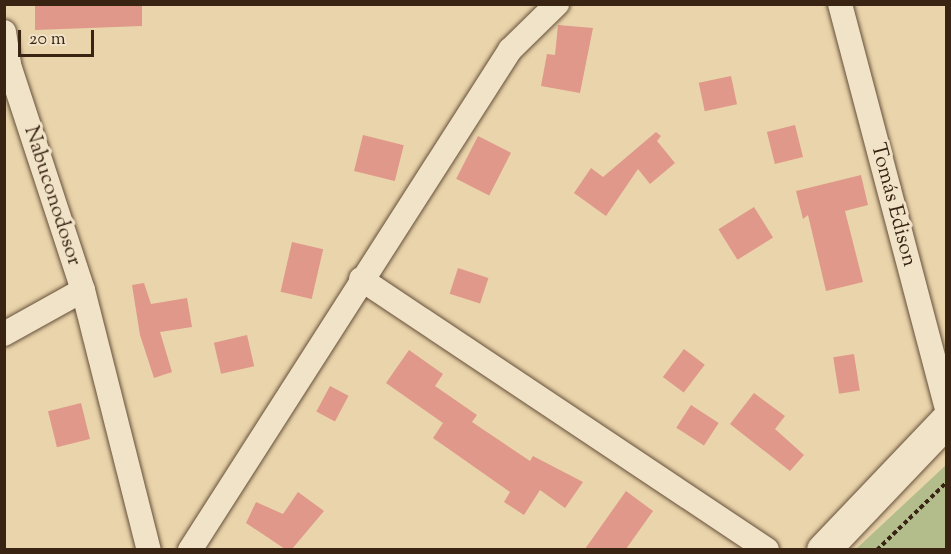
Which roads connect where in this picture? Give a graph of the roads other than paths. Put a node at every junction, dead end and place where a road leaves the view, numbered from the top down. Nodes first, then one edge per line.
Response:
1 (557, 4) edge
2 (840, 4) edge
3 (4, 32) edge
4 (7, 65) edge
5 (361, 279) junction
6 (83, 290) junction
7 (4, 334) edge
8 (946, 405) edge
9 (946, 421) edge
10 (149, 549) edge
11 (190, 549) edge
12 (767, 549) edge
13 (823, 549) edge

1 - 5 street
2 - 8 street, Tomás Edison
3 - 4 street, Nabuconodosor
4 - 6 street, Nabuconodosor
5 - 11 street
5 - 12 street
6 - 7 street
6 - 10 street, Nabuconodosor
9 - 13 street

